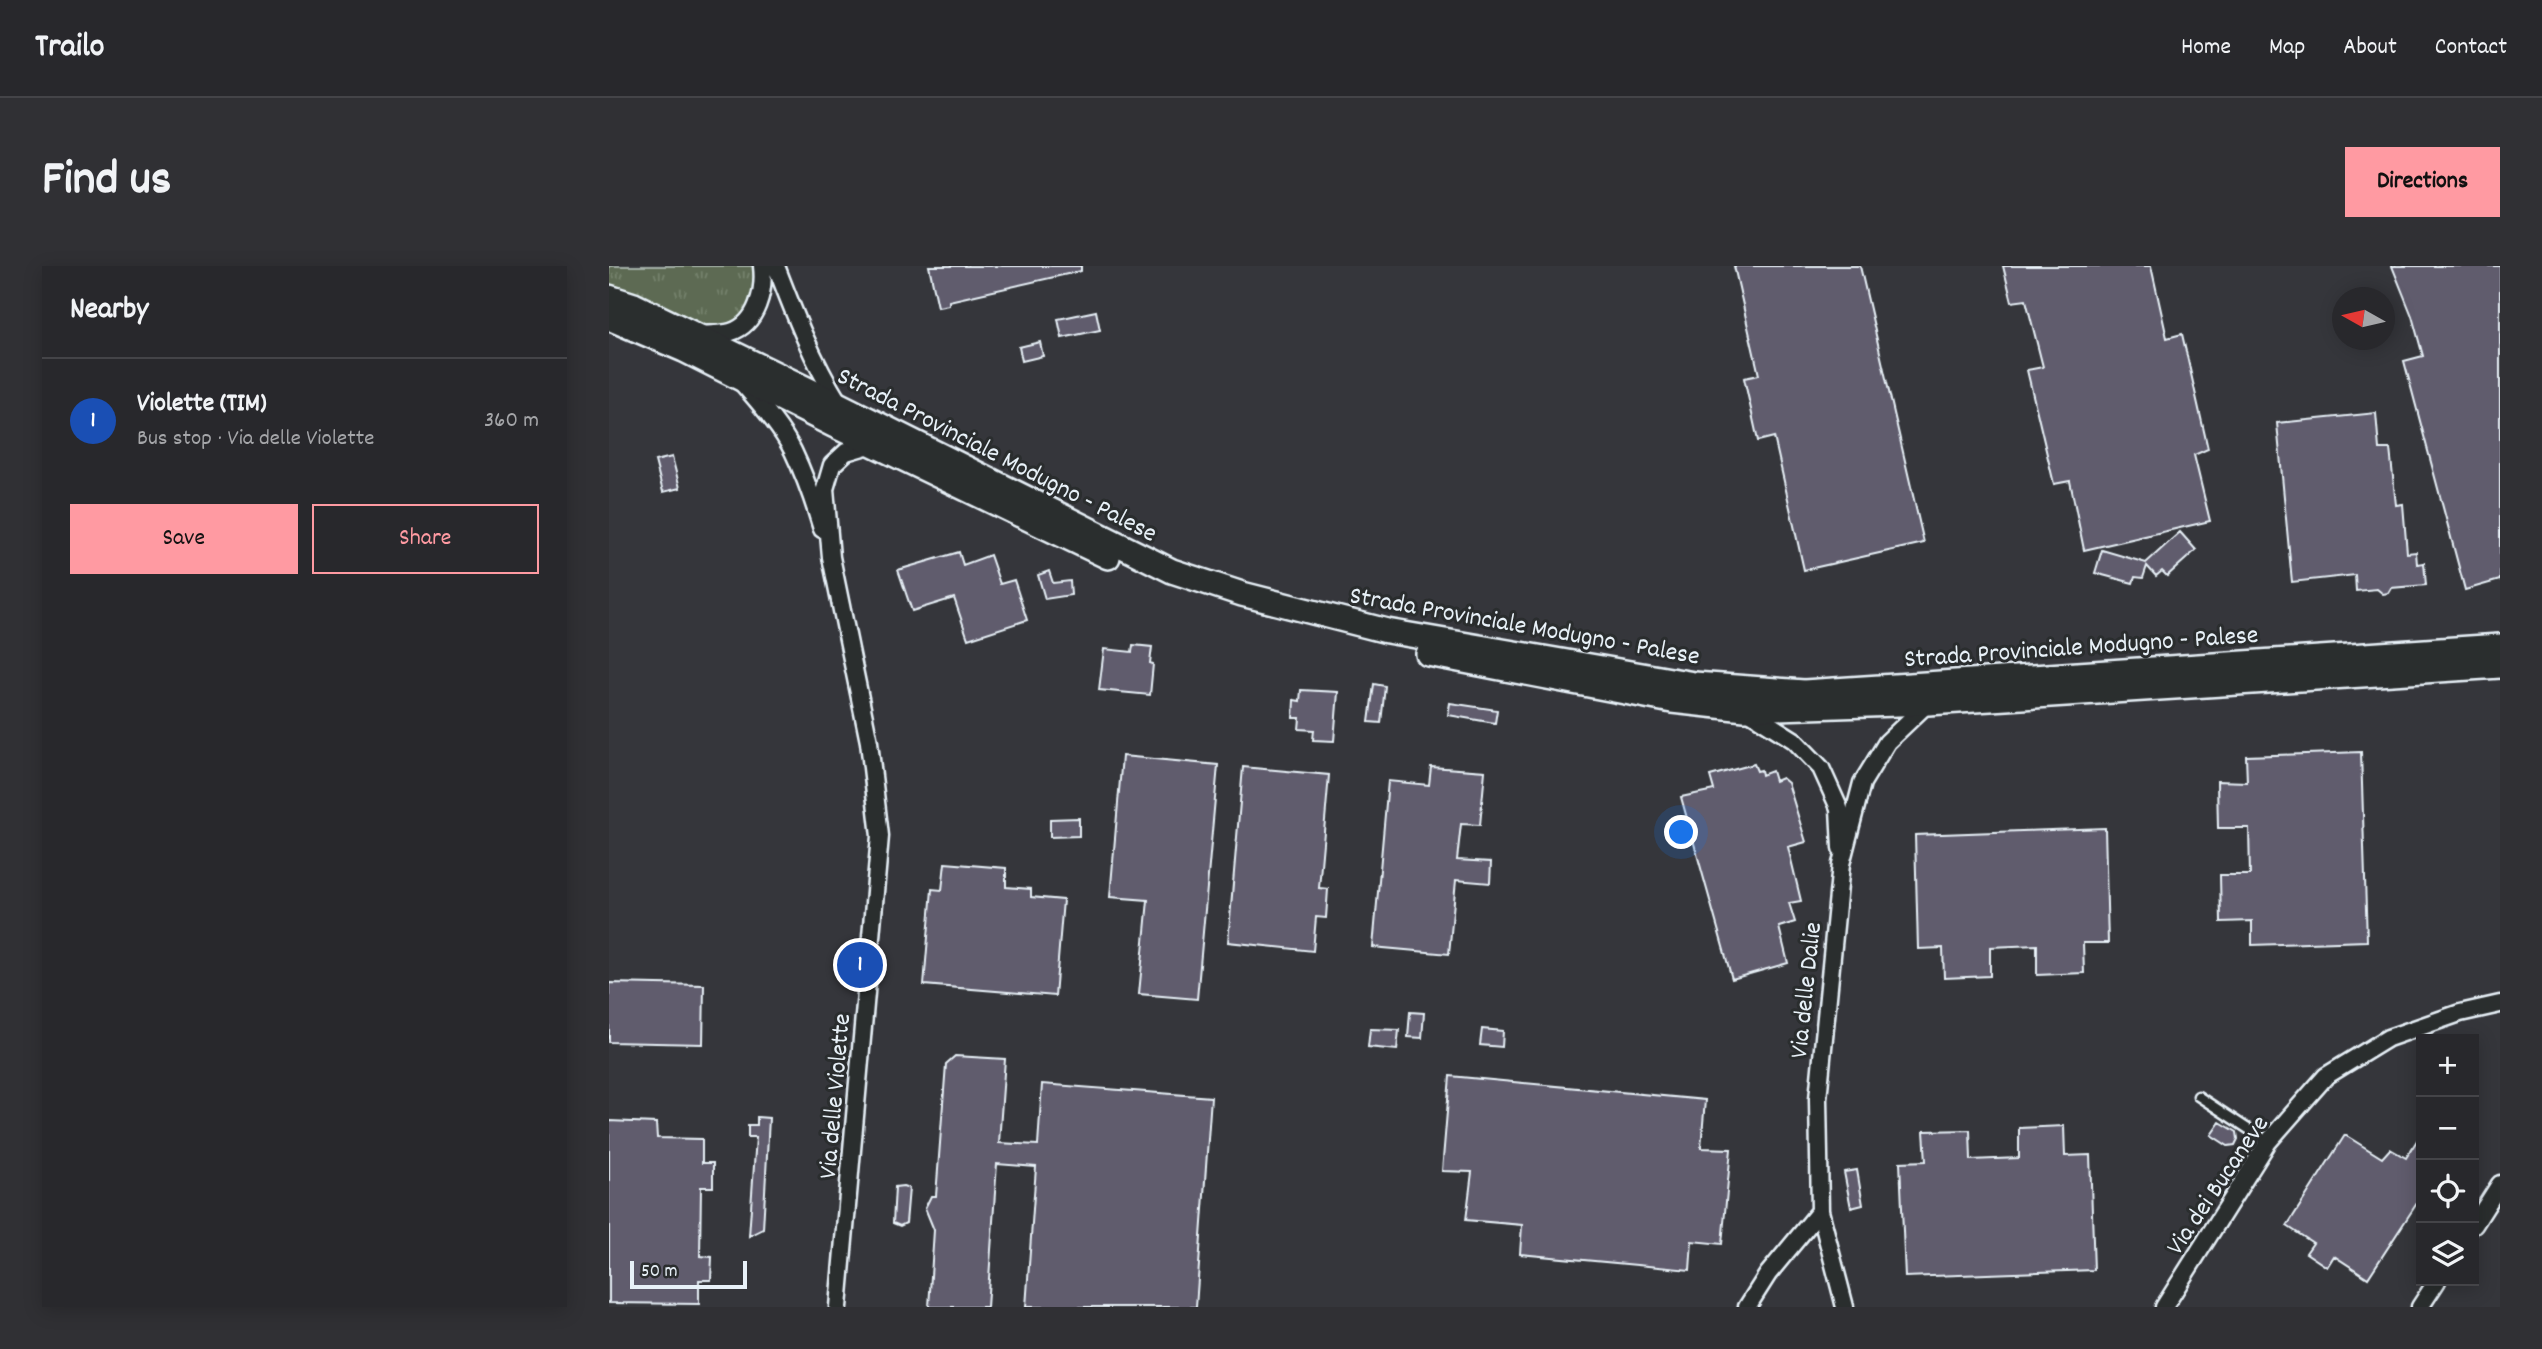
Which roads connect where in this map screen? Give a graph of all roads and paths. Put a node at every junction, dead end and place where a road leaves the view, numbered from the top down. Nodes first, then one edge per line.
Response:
1 (761, 266) edge
2 (776, 266) edge
3 (609, 297) edge
4 (609, 318) edge
5 (694, 335) junction
6 (734, 374) junction
7 (840, 405) junction
8 (873, 444) junction
9 (831, 557) junction
10 (2500, 646) edge
11 (2500, 666) edge
12 (1928, 703) junction
13 (1745, 709) junction
14 (1841, 864) junction
15 (2500, 1004) edge
16 (2198, 1096) dead end
17 (2268, 1142) junction
18 (2500, 1185) edge
19 (1820, 1211) junction
20 (2475, 1223) edge
21 (2434, 1286) edge
22 (838, 1307) edge
23 (1747, 1307) edge
24 (1845, 1307) edge
25 (2164, 1307) edge
26 (2420, 1307) edge

1 - 5 street
2 - 7 street
3 - 5 main road, Strada Provinciale Modugno - Palese
4 - 6 main road, Strada Provinciale Modugno - Palese
5 - 7 main road, Strada Provinciale Modugno - Palese
6 - 8 main road, Strada Provinciale Modugno - Palese
6 - 9 street
7 - 10 main road, Strada Provinciale Modugno - Palese
8 - 9 street
8 - 13 main road, Strada Provinciale Modugno - Palese
9 - 22 street, Via delle Violette
11 - 12 main road, Strada Provinciale Modugno - Palese
12 - 13 main road, Strada Provinciale Modugno - Palese
12 - 14 street, Via delle Dalie
13 - 14 street
14 - 19 street, Via delle Dalie
15 - 17 street, Via dei Bucaneve
16 - 17 lane
17 - 25 street, Via dei Bucaneve
18 - 20 street
19 - 23 street
19 - 24 street, Via delle Dalie
21 - 26 street

